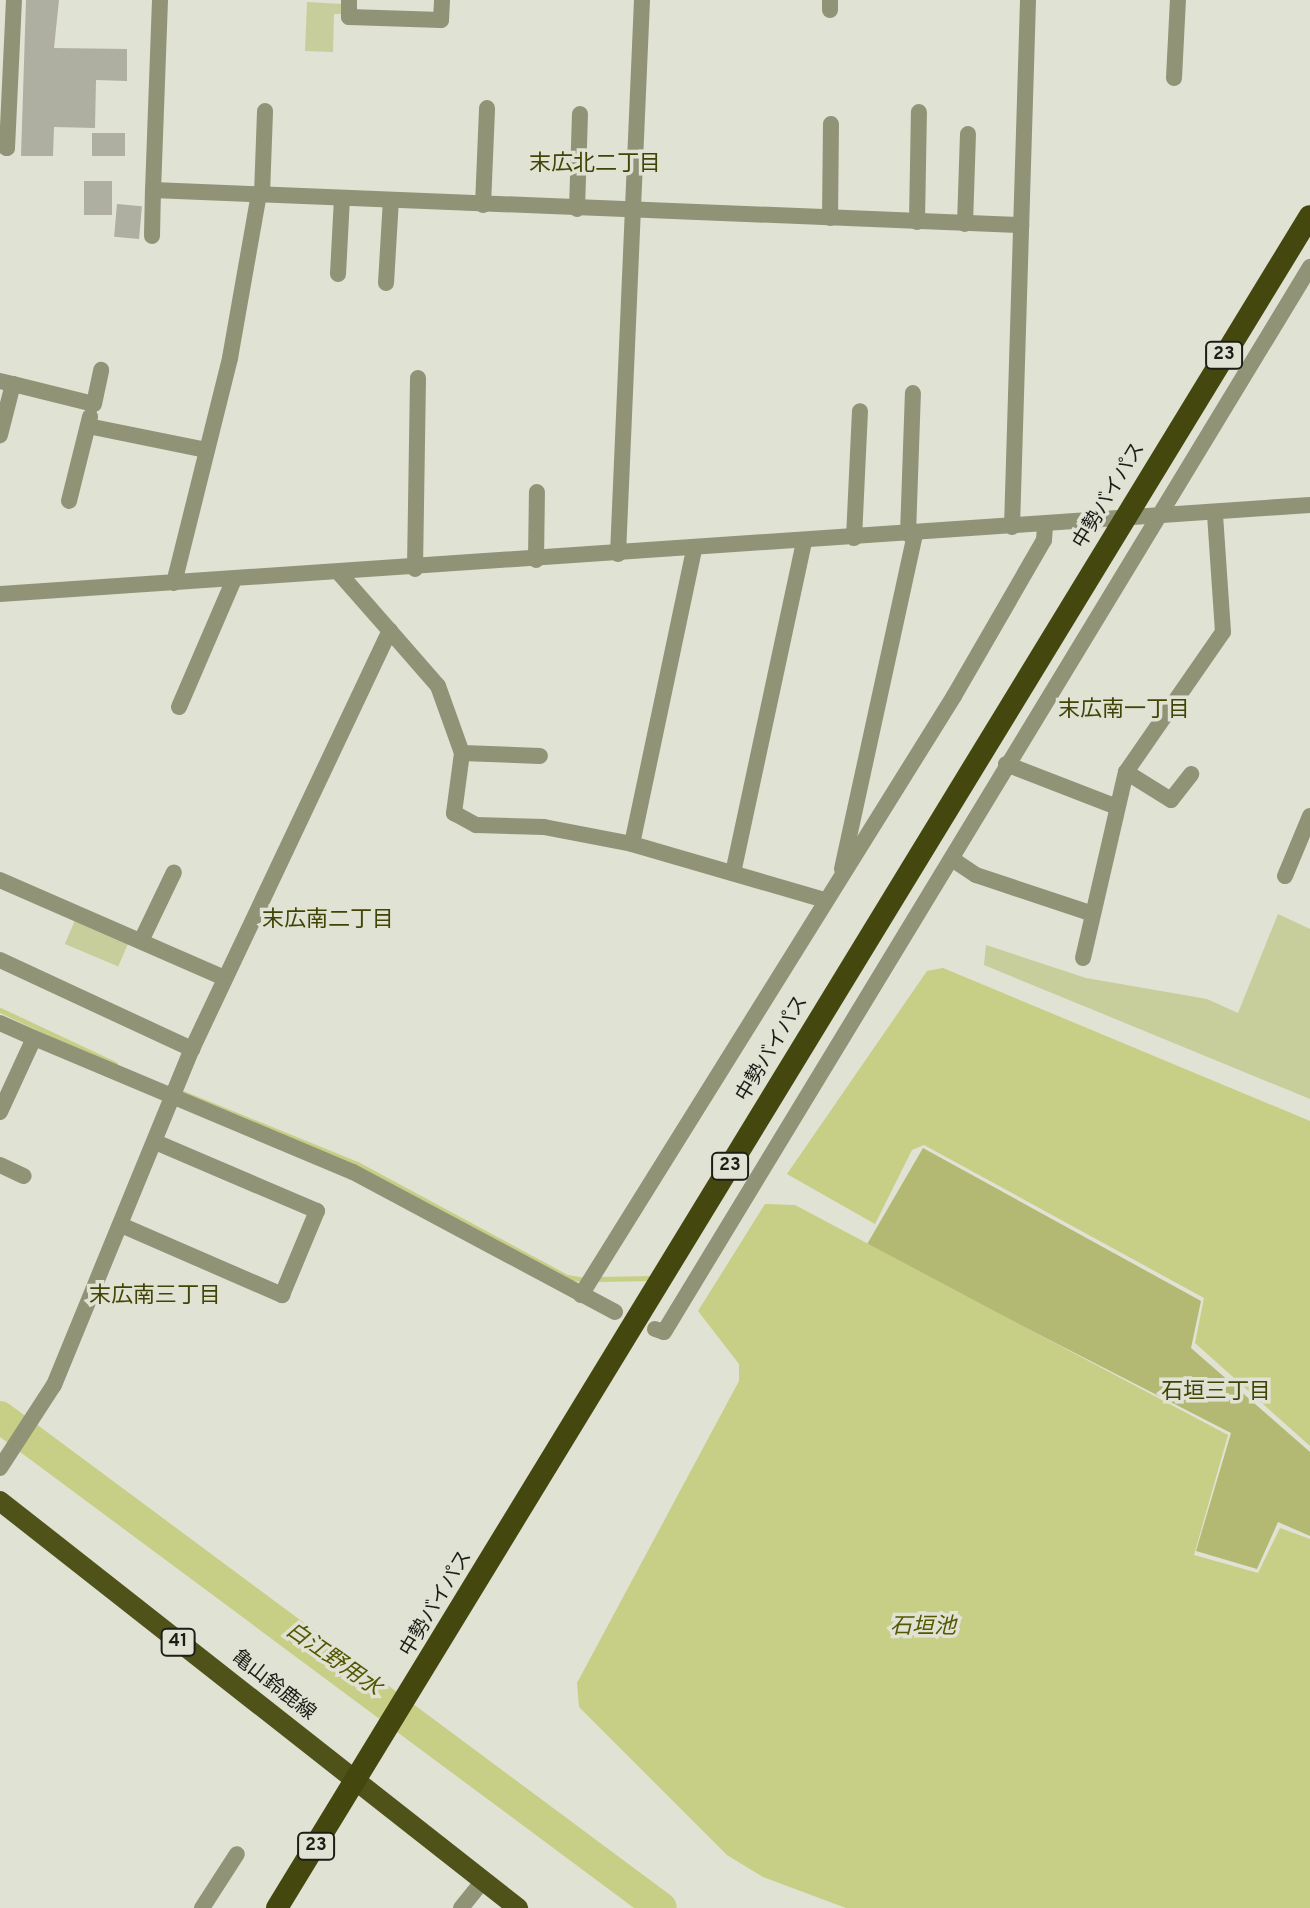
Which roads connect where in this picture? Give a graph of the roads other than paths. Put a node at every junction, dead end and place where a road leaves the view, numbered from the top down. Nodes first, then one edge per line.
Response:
1 (14, 0) edge
2 (160, 0) edge
3 (349, 0) edge
4 (442, 0) edge
5 (642, 0) edge
6 (1028, 0) edge
7 (1178, 0) edge
8 (1174, 78) dead end
9 (487, 108) dead end
10 (265, 111) dead end
11 (919, 112) dead end
12 (580, 114) dead end
13 (831, 124) dead end
14 (968, 134) dead end
15 (0, 144) edge
16 (153, 190) junction
17 (260, 194) junction
18 (342, 198) junction
19 (391, 200) junction
20 (483, 205) junction
21 (577, 209) junction
22 (633, 212) junction
23 (1310, 216) edge
24 (830, 218) junction
25 (917, 222) junction
26 (965, 224) junction
27 (1021, 225) junction
28 (152, 236) dead end
29 (1310, 267) edge
30 (338, 274) dead end
31 (386, 283) dead end
32 (101, 370) dead end
33 (418, 378) dead end
34 (6, 383) edge
35 (913, 393) dead end
36 (94, 404) junction
37 (860, 411) dead end
38 (88, 426) junction
39 (0, 435) edge
40 (206, 450) junction
41 (537, 492) dead end
42 (69, 501) dead end
43 (1310, 505) edge
44 (1215, 515) junction
45 (1156, 518) junction
46 (1045, 524) junction
47 (1012, 527) junction
48 (912, 534) junction
49 (854, 538) junction
50 (804, 541) junction
51 (694, 550) junction
52 (618, 554) junction
53 (536, 560) junction
54 (415, 569) junction
55 (340, 574) junction
56 (234, 579) junction
57 (174, 583) junction
58 (0, 594) edge
59 (390, 631) junction
60 (179, 707) dead end
61 (462, 753) junction
62 (540, 756) dead end
63 (1006, 764) junction
64 (1126, 772) junction
65 (1191, 774) dead end
66 (1117, 807) junction
67 (1310, 816) edge
68 (632, 844) junction
69 (952, 859) junction
70 (174, 872) dead end
71 (733, 873) junction
72 (1285, 876) dead end
73 (840, 878) junction
74 (0, 880) edge
75 (825, 900) junction
76 (1093, 914) junction
77 (141, 941) junction
78 (1083, 958) dead end
79 (0, 960) edge
80 (224, 978) junction
81 (0, 1023) edge
82 (34, 1038) junction
83 (192, 1049) junction
84 (175, 1091) junction
85 (0, 1112) edge
86 (155, 1142) junction
87 (0, 1165) edge
88 (24, 1176) dead end
89 (121, 1225) junction
90 (581, 1295) junction
91 (615, 1312) dead end
92 (655, 1329) dead end
93 (0, 1468) edge
94 (0, 1501) edge
95 (356, 1784) junction
96 (237, 1854) dead end
97 (483, 1881) junction
98 (202, 1908) edge
99 (277, 1908) edge
100 (461, 1908) edge
101 (518, 1908) edge

1 - 15 street
2 - 16 street
3 - 4 street
5 - 22 street
6 - 27 street
7 - 8 street
9 - 20 street
10 - 17 street
11 - 25 street
12 - 21 street
13 - 24 street
14 - 26 street
16 - 17 street
16 - 28 street
17 - 18 street
17 - 40 street
18 - 19 street
18 - 30 street
19 - 20 street
19 - 31 street
20 - 21 street
21 - 22 street
22 - 24 street
22 - 52 street
23 - 95 highway, 中勢バイパス / 23
24 - 25 street
25 - 26 street
26 - 27 street
27 - 47 street
29 - 45 street
32 - 36 street
33 - 54 street
34 - 36 street
34 - 39 street
35 - 48 street
36 - 38 street
37 - 49 street
38 - 40 street
38 - 42 street
40 - 57 street
41 - 53 street
43 - 44 street
44 - 45 street
44 - 64 street
45 - 46 street
45 - 63 street
46 - 47 street
46 - 73 street
47 - 48 street
48 - 49 street
48 - 73 street
49 - 50 street
50 - 51 street
50 - 71 street
51 - 52 street
51 - 68 street
52 - 53 street
53 - 54 street
54 - 55 street
55 - 56 street
55 - 59 street
56 - 57 street
56 - 60 street
57 - 58 street
59 - 61 street
59 - 80 street
61 - 62 street
61 - 68 street
63 - 66 street
63 - 69 street
64 - 65 street
64 - 66 street
66 - 76 street
67 - 72 street
68 - 71 street
69 - 76 street
69 - 92 street
70 - 77 street
71 - 75 street
73 - 75 street
74 - 77 street
75 - 90 street
76 - 78 street
77 - 80 street
79 - 83 street
80 - 83 street
81 - 82 street
82 - 84 street
82 - 85 street
83 - 84 street
84 - 86 street
84 - 90 street
86 - 89 street
86 - 89 street
87 - 88 street
89 - 93 street
90 - 91 street
94 - 95 main road, 亀山鈴鹿線 / 41
95 - 97 main road, 亀山鈴鹿線 / 41
95 - 99 highway, 中勢バイパス / 23
96 - 98 street
97 - 100 street
97 - 101 main road, 亀山鈴鹿線 / 41

